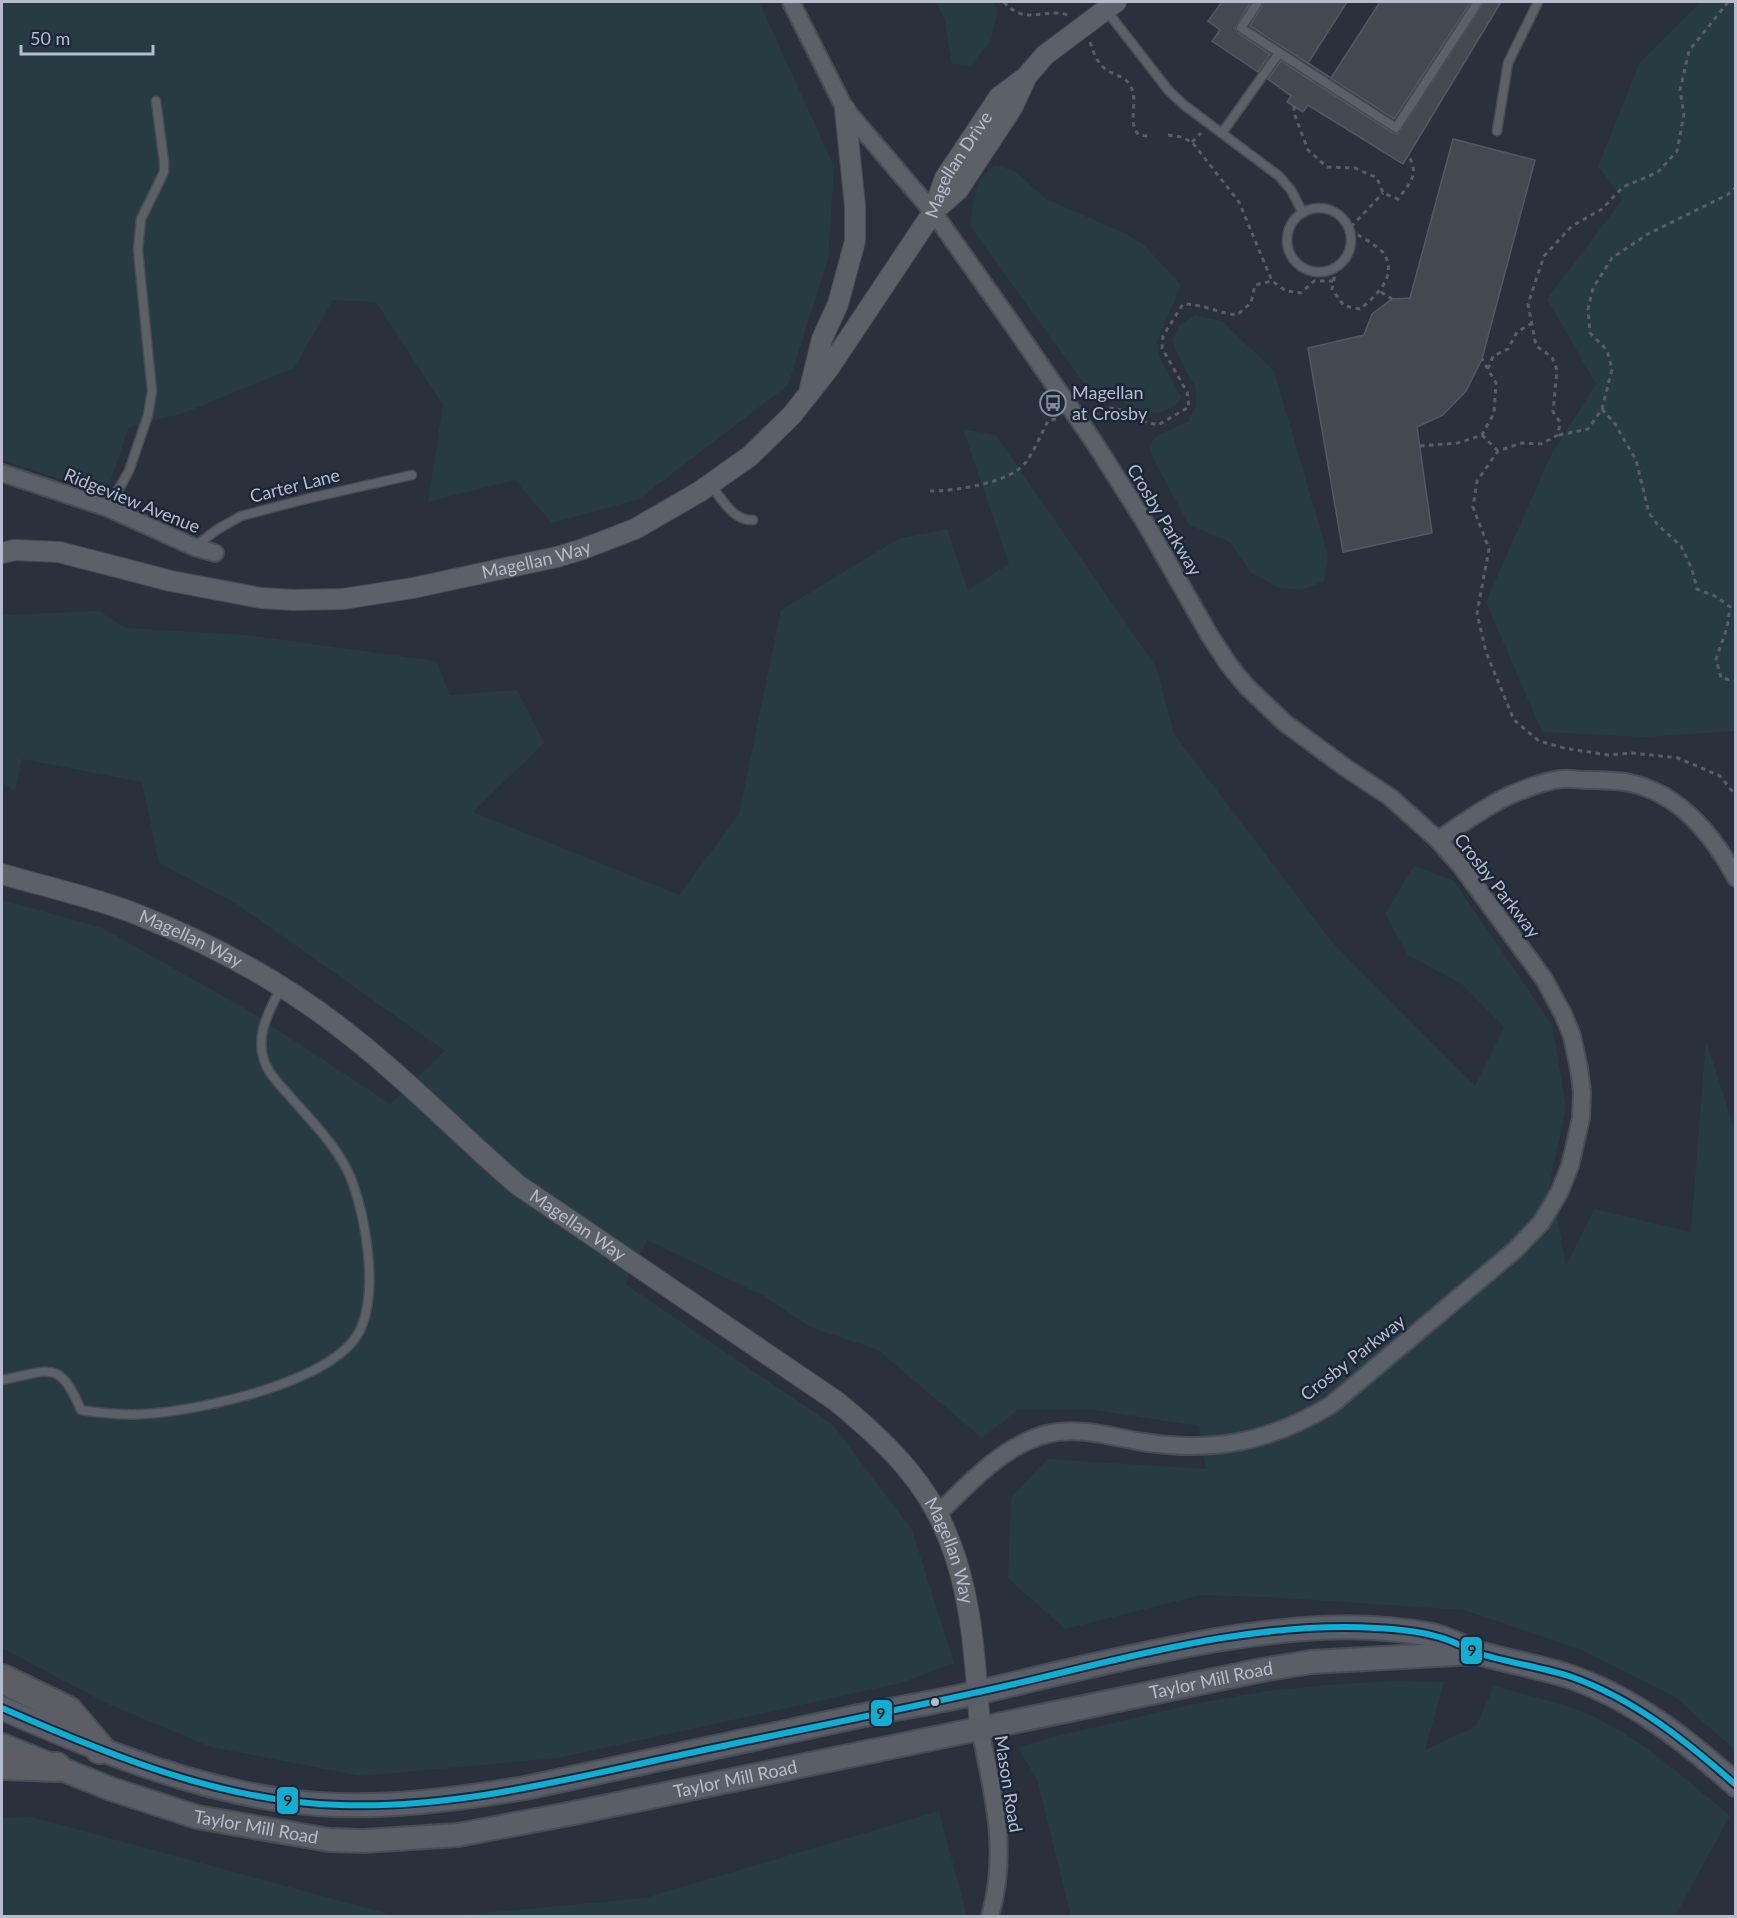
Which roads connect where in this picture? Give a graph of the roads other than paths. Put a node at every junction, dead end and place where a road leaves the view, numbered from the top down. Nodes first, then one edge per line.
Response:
1 (791, 2) edge
2 (1258, 2) edge
3 (1478, 2) edge
4 (1538, 2) edge
5 (1111, 6) edge
6 (1279, 53) junction
7 (156, 101) dead end
8 (845, 109) junction
9 (1497, 131) dead end
10 (1222, 133) junction
11 (933, 212) junction
12 (1303, 213) junction
13 (808, 396) junction
14 (2, 473) edge
15 (412, 475) dead end
16 (710, 484) junction
17 (108, 508) junction
18 (753, 520) dead end
19 (194, 547) junction
20 (2, 553) edge
21 (214, 553) dead end
22 (1438, 840) junction
23 (2, 874) edge
24 (1736, 878) edge
25 (281, 987) junction
26 (2, 1380) edge
27 (938, 1514) junction
28 (1478, 1653) junction
29 (2, 1679) edge
30 (977, 1693) junction
31 (2, 1708) edge
32 (980, 1729) junction
33 (2, 1745) edge
34 (100, 1749) junction
35 (2, 1765) edge
36 (56, 1767) junction
37 (1736, 1785) edge
38 (990, 1917) edge

1 - 8 street, Crosby Parkway
2 - 6 lane
3 - 6 lane
4 - 9 lane
5 - 10 lane
5 - 11 street, Magellan Drive
6 - 10 lane
7 - 17 lane
8 - 11 street, Crosby Parkway
8 - 13 street
10 - 12 lane
11 - 13 street, Magellan Way
11 - 22 street, Crosby Parkway
12 - 12 lane
13 - 16 street, Magellan Way
14 - 17 street, Ridgeview Avenue
15 - 19 lane, Carter Lane
16 - 18 lane
16 - 20 street, Magellan Way
17 - 19 street, Ridgeview Avenue
19 - 21 street, Ridgeview Avenue
22 - 24 street
22 - 27 street, Crosby Parkway
23 - 25 street, Magellan Way
25 - 26 lane
25 - 27 street, Magellan Way
27 - 30 street, Magellan Way
28 - 30 main road, Taylor Mill Road
28 - 32 main road, Taylor Mill Road
28 - 37 main road, Taylor Mill Road
29 - 34 highway
30 - 32 street, Magellan Way
30 - 34 main road, Taylor Mill Road
31 - 34 main road, Taylor Mill Road
32 - 36 main road, Taylor Mill Road
32 - 38 street, Mason Road
33 - 36 main road, Taylor Mill Road
35 - 36 highway

